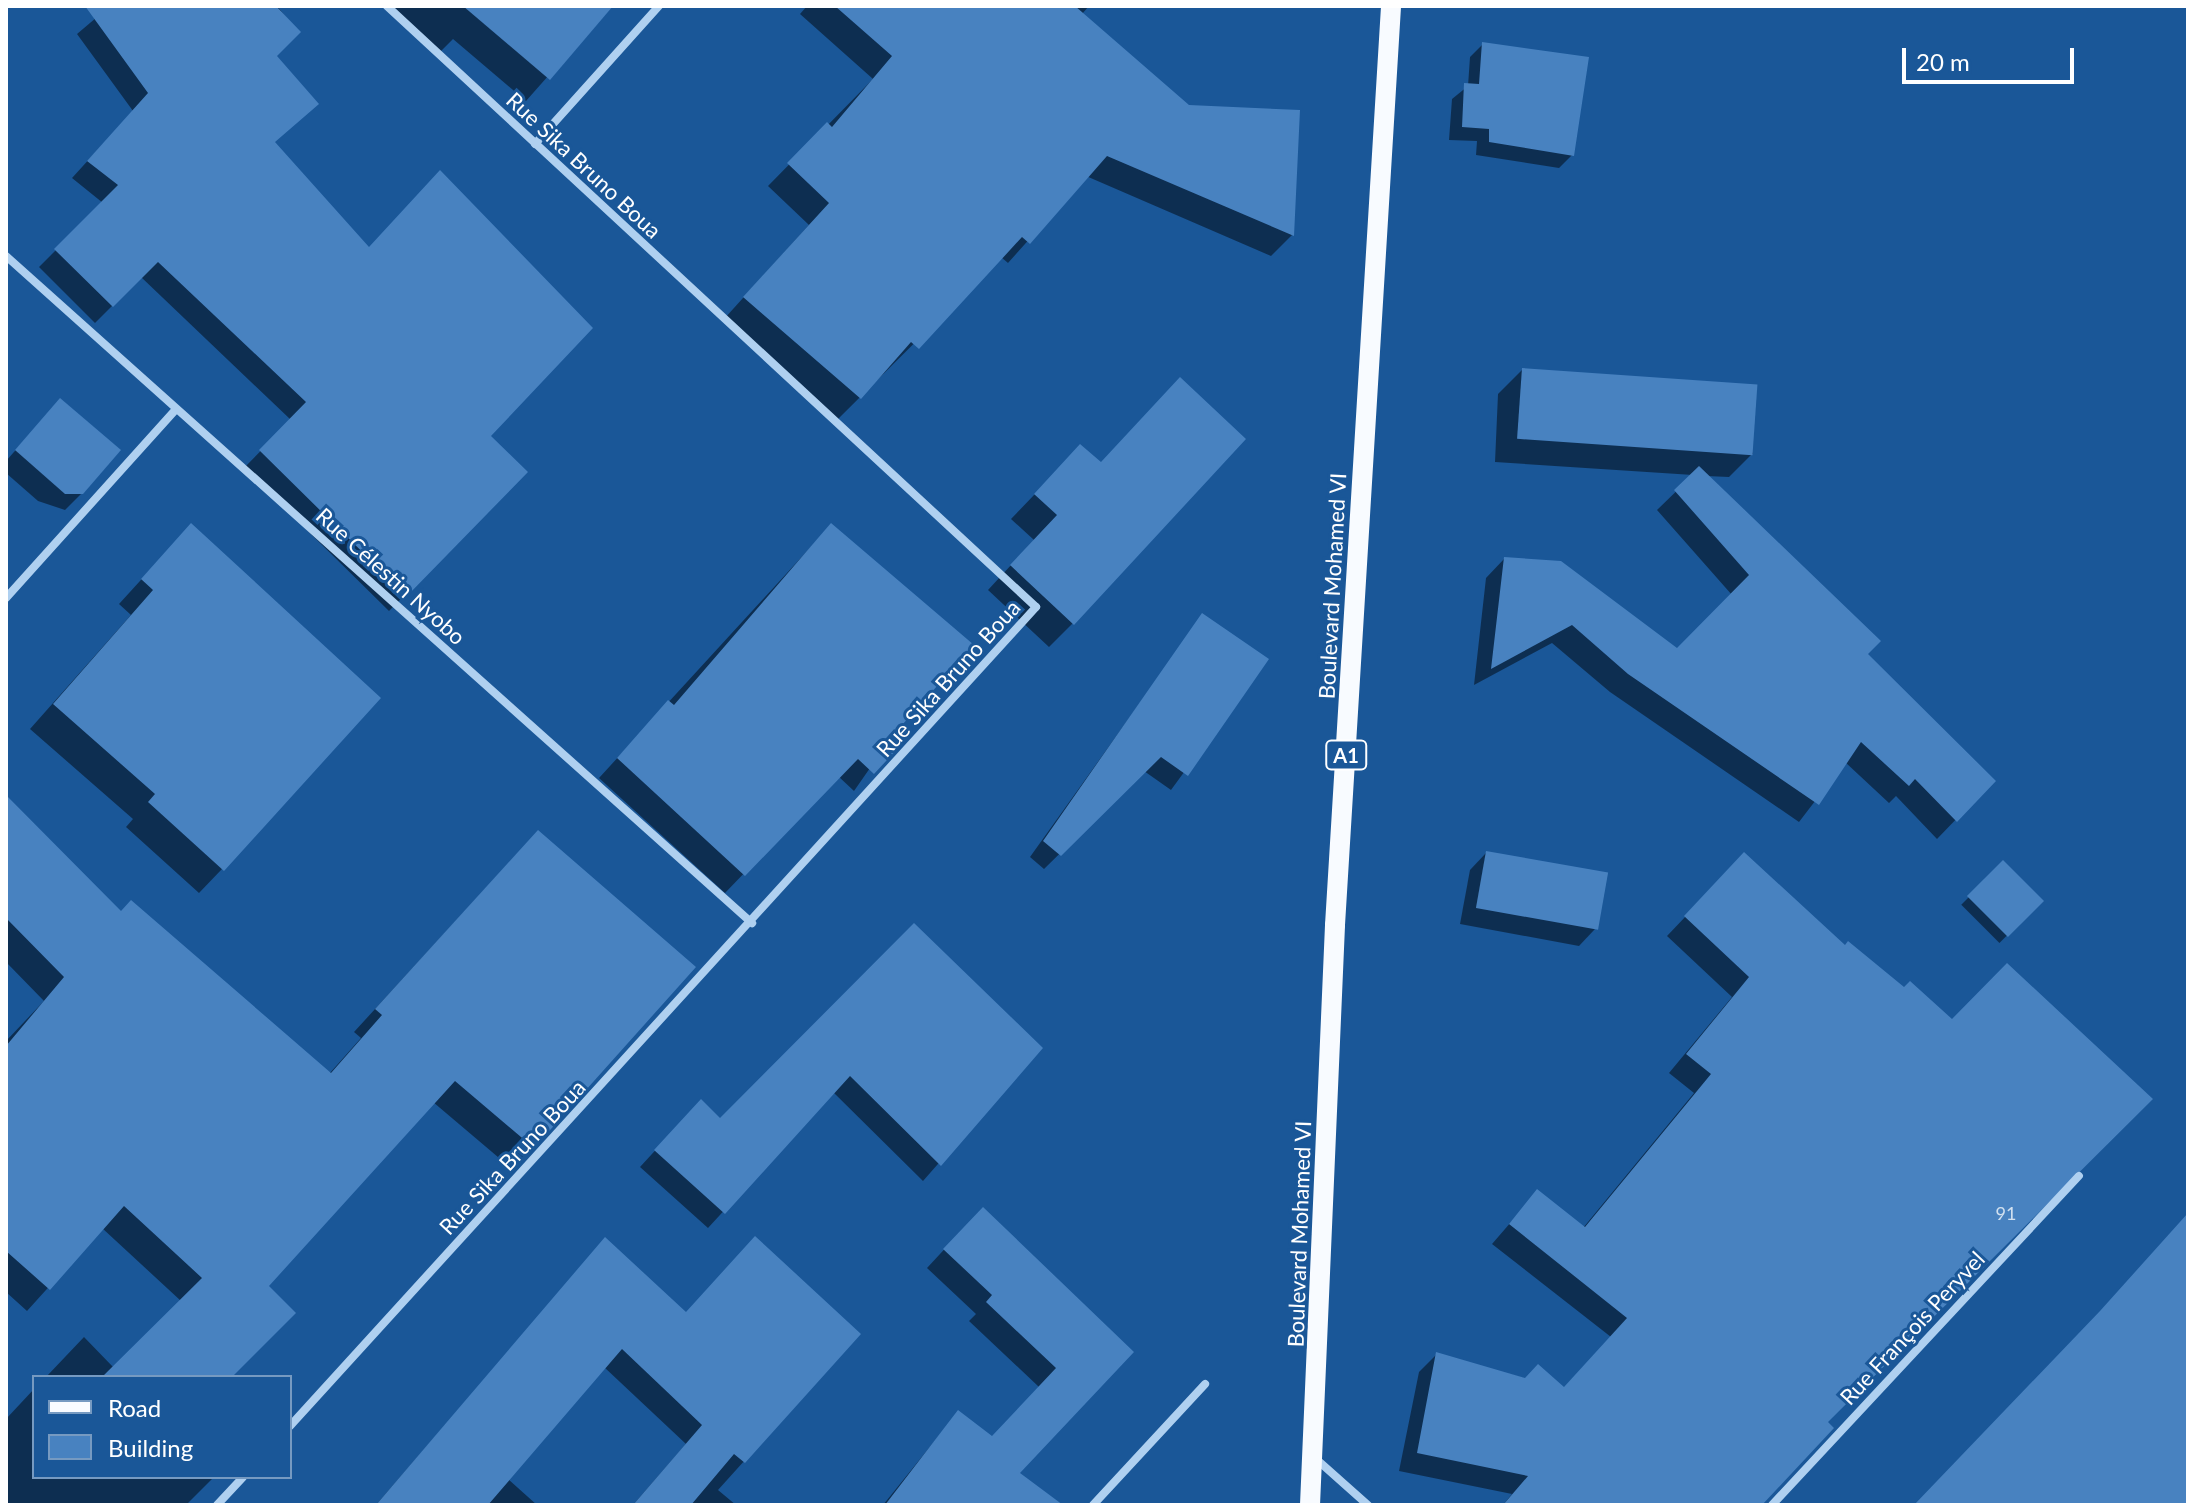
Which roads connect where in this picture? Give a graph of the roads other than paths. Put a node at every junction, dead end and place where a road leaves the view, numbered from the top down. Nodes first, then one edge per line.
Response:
1 (387, 6) edge
2 (659, 6) edge
3 (1391, 6) edge
4 (535, 144) junction
5 (6, 256) edge
6 (176, 409) junction
7 (6, 598) edge
8 (752, 923) junction
9 (2079, 1176) dead end
10 (1205, 1384) dead end
11 (292, 1424) edge
12 (1315, 1458) junction
13 (241, 1479) edge
14 (217, 1505) edge
15 (1093, 1505) edge
16 (1310, 1505) edge
17 (1368, 1505) edge
18 (1772, 1505) edge

1 - 4 street, Rue Sika Bruno Boua
2 - 4 street
3 - 12 main road, Boulevard Mohamed VI / A1
4 - 8 street, Rue Sika Bruno Boua
5 - 6 street, Rue Célestin Nyobo
6 - 7 street
6 - 8 street, Rue Célestin Nyobo
8 - 11 street, Rue Sika Bruno Boua
9 - 18 street, Rue François Peryvel
10 - 15 street
12 - 16 main road, Boulevard Mohamed VI / A1
12 - 17 street
13 - 14 street

